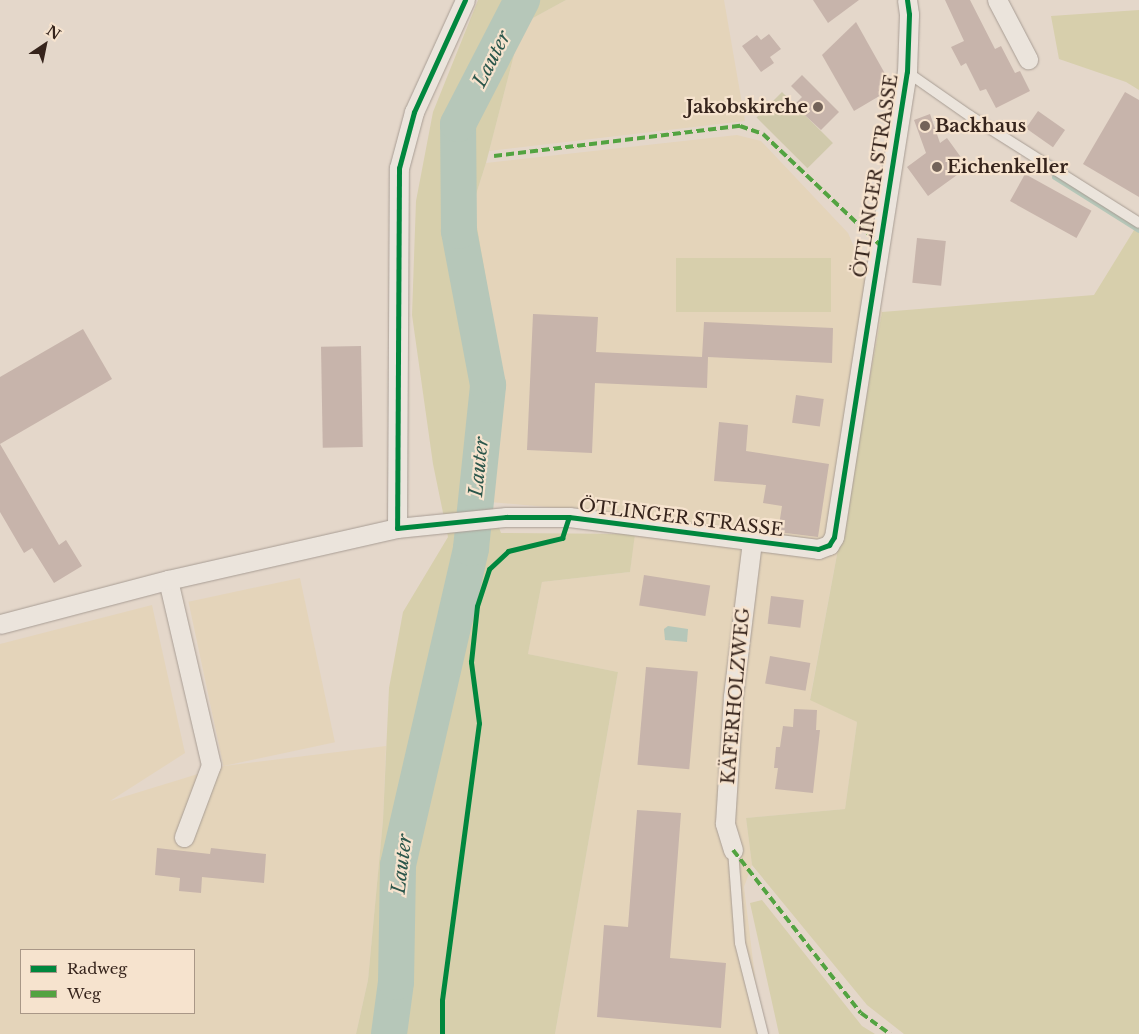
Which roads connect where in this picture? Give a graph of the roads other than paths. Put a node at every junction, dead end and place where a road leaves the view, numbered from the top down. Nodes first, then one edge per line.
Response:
1 (465, 0) edge
2 (907, 0) edge
3 (997, 0) edge
4 (1028, 59) dead end
5 (907, 72) junction
6 (1139, 223) edge
7 (397, 528) junction
8 (752, 542) junction
9 (168, 580) junction
10 (0, 624) edge
11 (184, 837) dead end
12 (733, 850) joint
13 (763, 1034) edge

1 - 7 street
2 - 5 street, ÖTLINGER STRASSE
3 - 4 street
5 - 6 lane
5 - 8 street, ÖTLINGER STRASSE
7 - 8 street, ÖTLINGER STRASSE
7 - 9 street, ÖTLINGER STRASSE
8 - 12 street, KÄFERHOLZWEG
9 - 10 street, ÖTLINGER STRASSE
9 - 11 street
12 - 13 lane

